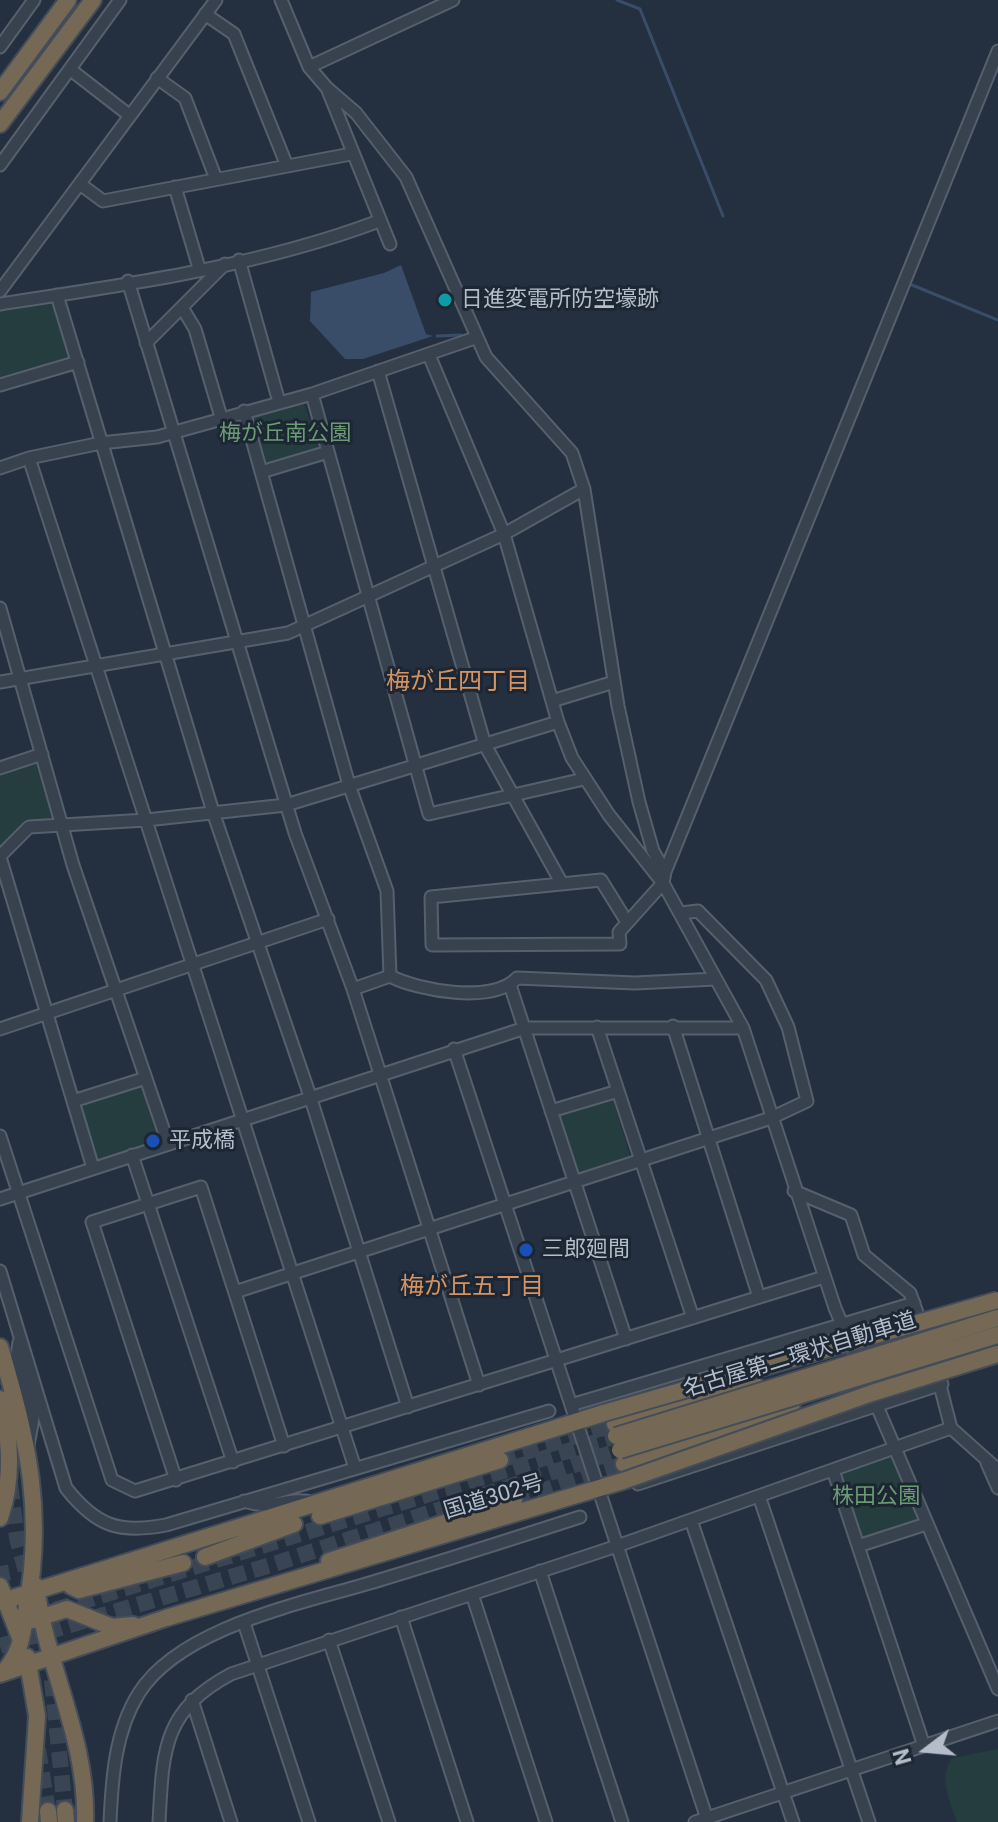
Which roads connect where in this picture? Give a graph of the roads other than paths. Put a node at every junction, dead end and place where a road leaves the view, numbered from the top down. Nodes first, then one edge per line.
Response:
1 (34, 0) edge
2 (68, 0) edge
3 (93, 0) edge
4 (120, 0) edge
5 (216, 0) edge
6 (281, 0) edge
7 (453, 0) edge
8 (205, 14) junction
9 (0, 47) edge
10 (998, 51) edge
11 (309, 67) junction
12 (71, 70) junction
13 (157, 78) junction
14 (327, 88) junction
15 (0, 92) edge
16 (129, 115) junction
17 (0, 124) edge
18 (351, 154) junction
19 (0, 165) edge
20 (287, 166) junction
21 (216, 179) junction
22 (80, 184) junction
23 (175, 187) junction
24 (379, 221) junction
25 (390, 244) dead end
26 (239, 260) junction
27 (225, 264) junction
28 (199, 268) junction
29 (128, 281) junction
30 (0, 291) edge
31 (57, 295) junction
32 (0, 304) edge
33 (183, 309) junction
34 (475, 338) junction
35 (146, 343) junction
36 (429, 355) junction
37 (78, 362) junction
38 (378, 371) junction
39 (0, 385) edge
40 (312, 394) junction
41 (279, 402) junction
42 (244, 411) junction
43 (221, 417) junction
44 (172, 431) junction
45 (101, 443) junction
46 (328, 452) junction
47 (29, 458) junction
48 (0, 468) edge
49 (261, 472) junction
50 (584, 489) junction
51 (504, 534) junction
52 (433, 566) junction
53 (368, 596) junction
54 (0, 608) edge
55 (304, 626) junction
56 (237, 642) junction
57 (164, 653) junction
58 (96, 665) junction
59 (22, 678) junction
60 (0, 682) edge
61 (614, 682) junction
62 (552, 701) junction
63 (558, 722) junction
64 (485, 745) junction
65 (42, 754) junction
66 (417, 765) junction
67 (0, 768) edge
68 (584, 779) junction
69 (349, 785) junction
70 (514, 797) junction
71 (286, 805) junction
72 (213, 812) junction
73 (146, 820) junction
74 (61, 825) junction
75 (0, 857) edge
76 (664, 878) junction
77 (561, 882) junction
78 (681, 913) junction
79 (328, 919) junction
80 (627, 922) junction
81 (258, 943) junction
82 (193, 965) junction
83 (390, 976) junction
84 (716, 979) junction
85 (510, 985) junction
86 (353, 989) junction
87 (116, 990) junction
88 (47, 1013) junction
89 (673, 1026) junction
90 (597, 1027) junction
91 (525, 1028) junction
92 (743, 1028) junction
93 (0, 1029) edge
94 (454, 1049) junction
95 (380, 1073) junction
96 (146, 1078) junction
97 (618, 1091) junction
98 (310, 1096) junction
99 (73, 1101) junction
100 (551, 1111) junction
101 (242, 1118) junction
102 (771, 1118) junction
103 (0, 1136) edge
104 (707, 1139) junction
105 (168, 1143) junction
106 (132, 1155) junction
107 (640, 1161) junction
108 (93, 1168) junction
109 (574, 1182) junction
110 (794, 1191) junction
111 (18, 1193) junction
112 (0, 1199) edge
113 (151, 1203) junction
114 (505, 1205) junction
115 (430, 1229) junction
116 (359, 1252) junction
117 (0, 1271) edge
118 (292, 1274) junction
119 (824, 1277) junction
120 (235, 1292) junction
121 (759, 1297) junction
122 (998, 1300) edge
123 (914, 1303) junction
124 (693, 1318) junction
125 (998, 1318) edge
126 (843, 1325) junction
127 (998, 1335) edge
128 (20, 1338) junction
129 (626, 1339) junction
130 (0, 1347) edge
131 (998, 1354) edge
132 (556, 1361) junction
133 (942, 1384) junction
134 (479, 1385) junction
135 (0, 1399) edge
136 (571, 1405) junction
137 (879, 1406) junction
138 (408, 1407) junction
139 (549, 1411) dead end
140 (577, 1422) junction
141 (342, 1428) junction
142 (951, 1428) junction
143 (0, 1442) edge
144 (617, 1445) junction
145 (896, 1445) junction
146 (284, 1446) junction
147 (28, 1447) junction
148 (500, 1460) tunnel mouth
149 (233, 1462) junction
150 (986, 1462) junction
151 (355, 1468) junction
152 (833, 1470) junction
153 (998, 1470) edge
154 (8, 1471) tunnel mouth
155 (176, 1480) junction
156 (998, 1488) edge
157 (600, 1492) junction
158 (759, 1496) junction
159 (514, 1500) tunnel mouth
160 (244, 1501) junction
161 (321, 1504) junction
162 (580, 1517) dead end
163 (0, 1518) edge
164 (691, 1520) junction
165 (926, 1524) junction
166 (617, 1546) junction
167 (858, 1546) junction
168 (203, 1557) dead end
169 (183, 1563) dead end
170 (540, 1571) junction
171 (288, 1584) junction
172 (43, 1590) junction
173 (472, 1594) junction
174 (3, 1596) edge
175 (33, 1617) junction
176 (401, 1617) junction
177 (166, 1618) junction
178 (244, 1623) junction
179 (329, 1640) junction
180 (50, 1658) junction
181 (14, 1662) edge
182 (257, 1664) junction
183 (998, 1689) edge
184 (192, 1700) junction
185 (998, 1721) edge
186 (924, 1746) junction
187 (853, 1770) junction
188 (783, 1793) junction
189 (703, 1821) edge
190 (30, 1822) edge
191 (85, 1822) edge
192 (110, 1822) edge
193 (159, 1822) edge
194 (231, 1822) edge
195 (309, 1822) edge
196 (389, 1822) edge
197 (467, 1822) edge
198 (546, 1822) edge
199 (622, 1822) edge
200 (793, 1822) edge
201 (869, 1822) edge

1 - 9 street
2 - 15 highway
3 - 17 highway
4 - 12 street
5 - 8 street
6 - 11 street
7 - 11 street
8 - 13 street
8 - 20 street
10 - 76 street
11 - 14 street
12 - 16 street
12 - 19 street
13 - 16 street
13 - 21 street
14 - 18 street
14 - 34 street
16 - 22 street
18 - 20 street
18 - 24 street
20 - 21 street
21 - 23 street
22 - 23 street
22 - 30 street
23 - 28 street
24 - 25 street
24 - 26 street
26 - 27 street
26 - 41 street
27 - 28 street
27 - 33 street
28 - 29 street
29 - 31 street
29 - 35 street
31 - 32 street
31 - 37 street
33 - 35 street
33 - 43 street
34 - 36 street
34 - 50 street
35 - 44 street
36 - 38 street
36 - 51 street
37 - 39 street
37 - 45 street
38 - 40 street
38 - 52 street
40 - 41 street
40 - 46 street
41 - 42 street
42 - 43 street
42 - 49 street
43 - 44 street
44 - 45 street
44 - 56 street
45 - 47 street
45 - 57 street
46 - 49 street
46 - 53 street
47 - 48 street
47 - 58 street
49 - 55 street
50 - 51 street
50 - 61 street
51 - 52 street
51 - 62 street
52 - 53 street
52 - 64 street
53 - 55 street
53 - 66 street
54 - 59 street
55 - 56 street
55 - 69 street
56 - 57 street
56 - 71 street
57 - 58 street
57 - 72 street
58 - 59 street
58 - 73 street
59 - 60 street
59 - 65 street
61 - 62 street
61 - 76 street
62 - 63 street
63 - 64 street
63 - 68 street
64 - 66 street
64 - 70 street
65 - 67 street
65 - 74 street
66 - 69 street
66 - 70 street
68 - 70 street
68 - 76 street
69 - 71 street
69 - 83 street
70 - 77 street
71 - 72 street
71 - 79 street
72 - 73 street
72 - 81 street
73 - 74 street
73 - 82 street
74 - 75 street
74 - 87 street
75 - 88 street
76 - 78 street
76 - 80 street
77 - 80 street
77 - 80 street
78 - 84 street
78 - 102 street
79 - 81 street
79 - 86 street
81 - 82 street
81 - 98 street
82 - 87 street
82 - 101 street
83 - 85 street
83 - 86 street
84 - 85 street
84 - 92 street
85 - 91 street
86 - 95 street
87 - 88 street
87 - 96 street
88 - 93 street
88 - 99 street
89 - 90 street
89 - 92 street
89 - 104 street
90 - 91 street
90 - 97 street
91 - 94 street
91 - 100 street
92 - 102 street
94 - 95 street
94 - 114 street
95 - 98 street
95 - 115 street
96 - 99 street
96 - 105 street
97 - 100 street
97 - 107 street
98 - 101 street
98 - 116 street
99 - 108 street
100 - 109 street
101 - 105 street
101 - 118 street
102 - 104 street
102 - 110 street
103 - 111 street
104 - 107 street
104 - 121 street
105 - 106 street
106 - 108 street
106 - 113 street
107 - 109 street
107 - 124 street
108 - 111 street
109 - 114 street
109 - 129 street
110 - 119 street
110 - 123 street
111 - 112 street
111 - 155 street
113 - 120 street
113 - 149 street
113 - 155 street
114 - 115 street
114 - 132 street
115 - 116 street
115 - 134 street
116 - 118 street
116 - 138 street
117 - 128 street
118 - 120 street
118 - 141 street
119 - 121 street
119 - 126 street
120 - 146 street
121 - 124 street
122 - 144 highway, 国道302号, bridge
123 - 126 street
123 - 133 street
124 - 129 street
125 - 144 highway, 名古屋第二環状自動車道, bridge
126 - 136 street
126 - 137 street
127 - 144 highway, 名古屋第二環状自動車道, bridge
128 - 147 street
128 - 160 street
129 - 132 street
130 - 147 highway
131 - 144 highway, 国道302号, bridge
132 - 134 street
132 - 136 street
133 - 137 street
133 - 142 street
134 - 138 street
135 - 163 highway
136 - 140 street
137 - 145 street
137 - 157 street
138 - 141 street
139 - 151 street
140 - 144 highway, 国道302号
140 - 157 street
140 - 161 highway, 国道302号
141 - 146 street
141 - 151 street
142 - 145 street
142 - 150 street
143 - 154 highway
144 - 157 highway, 国道302号
145 - 152 street
145 - 165 street
146 - 149 street
147 - 172 highway
148 - 168 highway
149 - 155 street
150 - 153 street
150 - 156 street
151 - 160 street
152 - 158 street
152 - 167 street
157 - 166 street
157 - 171 highway, 国道302号
158 - 164 street
158 - 187 street
159 - 171 highway
160 - 161 street
161 - 172 highway, 国道302号
162 - 178 street
164 - 166 street
164 - 188 street
165 - 167 street
165 - 183 street
166 - 170 street
166 - 189 street
167 - 186 street
169 - 172 highway
170 - 173 street
170 - 199 street
171 - 177 highway, 国道302号
172 - 174 highway, 国道302号
172 - 175 highway
173 - 176 street
173 - 198 street
174 - 175 highway
174 - 181 highway
175 - 177 highway
175 - 180 highway
175 - 181 highway
176 - 179 street
176 - 197 street
177 - 180 highway, 国道302号
178 - 182 street
178 - 192 street
179 - 182 street
179 - 196 street
180 - 181 highway, 国道302号
180 - 191 highway
181 - 190 highway
182 - 184 street
182 - 195 street
184 - 193 street
184 - 194 street
185 - 186 street
186 - 187 street
187 - 188 street
187 - 201 street
188 - 189 street
188 - 200 street

